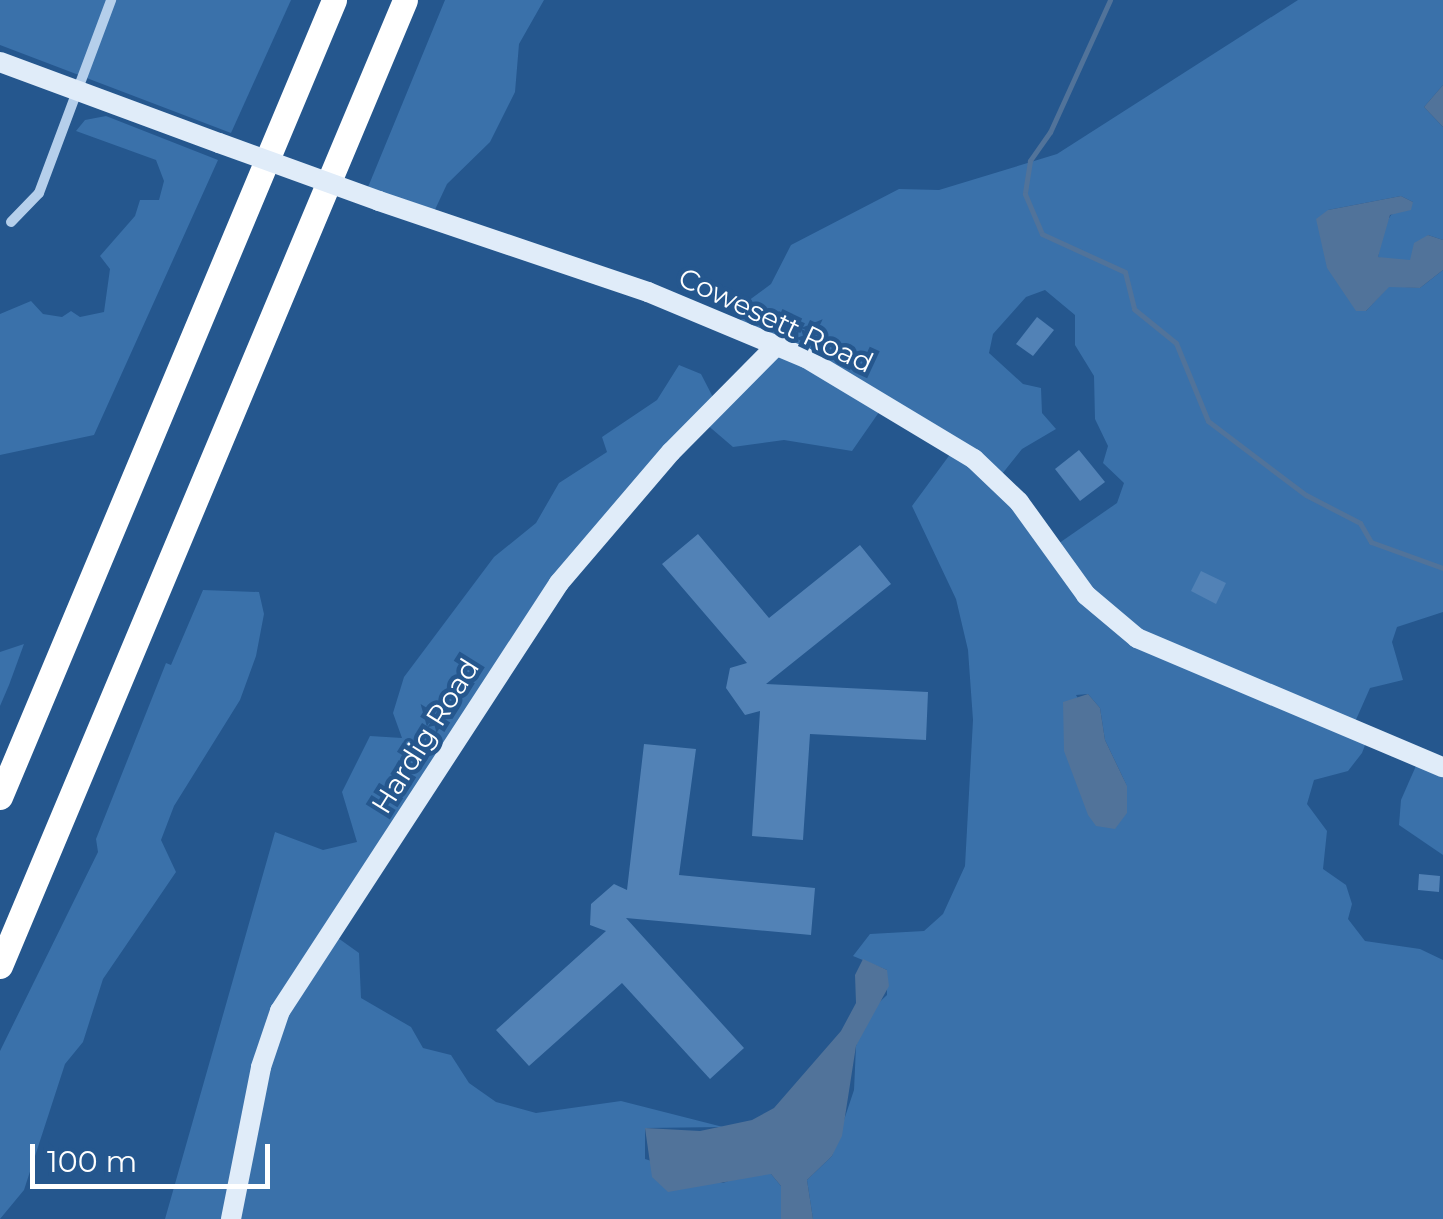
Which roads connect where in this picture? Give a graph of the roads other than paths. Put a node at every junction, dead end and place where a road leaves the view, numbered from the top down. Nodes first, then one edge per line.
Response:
1 (111, 0) edge
2 (334, 0) edge
3 (405, 0) edge
4 (0, 62) edge
5 (77, 88) junction
6 (11, 222) dead end
7 (777, 345) junction
8 (1443, 767) edge
9 (0, 797) edge
10 (0, 966) edge
11 (230, 1219) edge

1 - 5 street
2 - 9 highway
3 - 10 highway
4 - 5 main road, Cowesett Road
5 - 6 street
5 - 7 main road, Cowesett Road, bridge
7 - 8 main road, Cowesett Road
7 - 11 main road, Hardig Road

